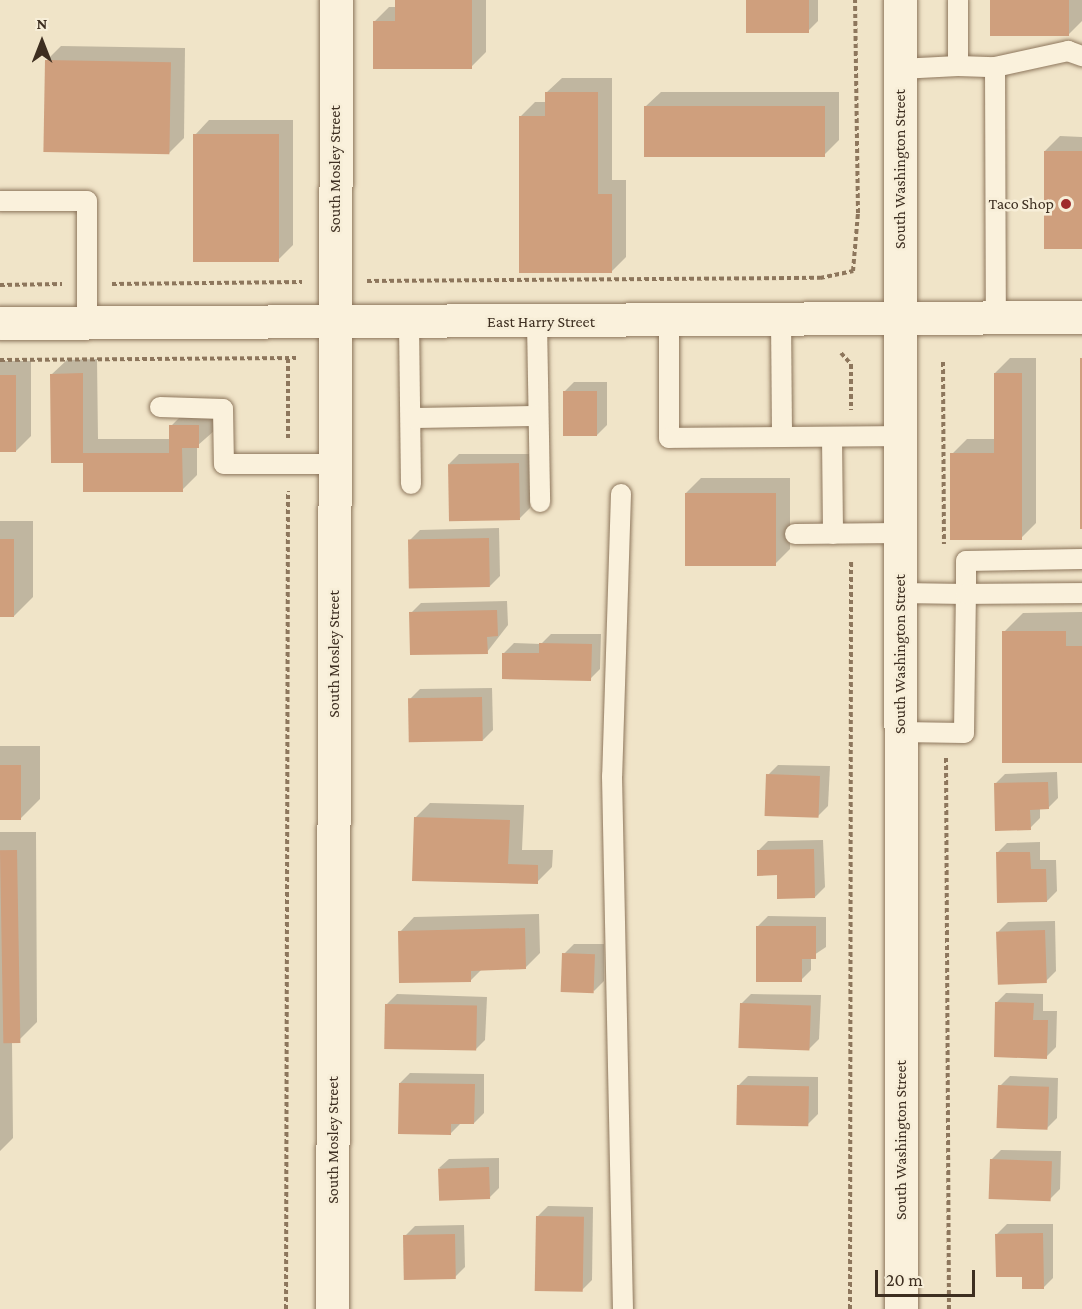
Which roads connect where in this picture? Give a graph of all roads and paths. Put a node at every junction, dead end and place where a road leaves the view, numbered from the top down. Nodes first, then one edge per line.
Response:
1 (336, 0) edge
2 (855, 0) edge
3 (900, 0) edge
4 (958, 0) edge
5 (1082, 56) edge
6 (958, 66) junction
7 (995, 67) junction
8 (900, 69) junction
9 (0, 201) edge
10 (335, 282) junction
11 (87, 284) junction
12 (0, 285) edge
13 (1082, 317) edge
14 (996, 318) junction
15 (899, 319) junction
16 (781, 320) junction
17 (669, 321) junction
18 (409, 322) junction
19 (537, 322) junction
20 (0, 323) edge
21 (87, 323) junction
22 (335, 323) junction
23 (782, 353) junction
24 (288, 358) junction
25 (335, 358) junction
26 (0, 360) edge
27 (943, 362) dead end
28 (160, 408) dead end
29 (538, 416) junction
30 (411, 418) junction
31 (841, 436) junction
32 (900, 436) junction
33 (782, 437) junction
34 (288, 464) junction
35 (334, 464) junction
36 (411, 484) dead end
37 (621, 494) dead end
38 (540, 502) dead end
39 (900, 532) junction
40 (842, 533) junction
41 (795, 534) dead end
42 (1082, 560) edge
43 (900, 592) junction
44 (945, 593) junction
45 (1082, 593) edge
46 (966, 594) junction
47 (900, 732) junction
48 (946, 733) junction
49 (286, 1309) edge
50 (332, 1309) edge
51 (623, 1309) edge
52 (850, 1309) edge
53 (901, 1309) edge
54 (949, 1309) edge

1 - 10 street, South Mosley Street
2 - 10 path
3 - 8 street, South Washington Street
4 - 6 lane
5 - 7 lane
6 - 7 lane
6 - 8 lane
7 - 14 lane
8 - 15 street, South Washington Street
9 - 11 lane
10 - 11 path
10 - 22 street, South Mosley Street
11 - 12 path
11 - 21 lane
13 - 14 street, East Harry Street
14 - 15 street, East Harry Street
15 - 16 street, East Harry Street
15 - 32 street, South Washington Street
16 - 17 street, East Harry Street
16 - 23 lane
17 - 19 street, East Harry Street
17 - 33 lane
18 - 19 street, East Harry Street
18 - 22 street, East Harry Street
18 - 30 lane
19 - 29 lane
20 - 21 street, East Harry Street
21 - 22 street, East Harry Street
22 - 25 street, South Mosley Street
23 - 31 path
23 - 33 lane
24 - 25 path
24 - 26 path
24 - 34 path
25 - 35 street, South Mosley Street
27 - 44 path
28 - 34 lane
29 - 30 lane
29 - 38 lane
30 - 36 lane
31 - 32 lane
31 - 33 lane
31 - 40 lane
32 - 39 street, South Washington Street
34 - 35 lane
34 - 49 path
35 - 50 street, South Mosley Street
37 - 51 lane
39 - 40 lane
39 - 43 street, South Washington Street
40 - 41 lane
40 - 52 path
42 - 46 lane
43 - 44 lane
43 - 47 street, South Washington Street
44 - 46 lane
45 - 46 lane
46 - 48 lane
47 - 48 lane
47 - 53 street, South Washington Street
48 - 54 path

